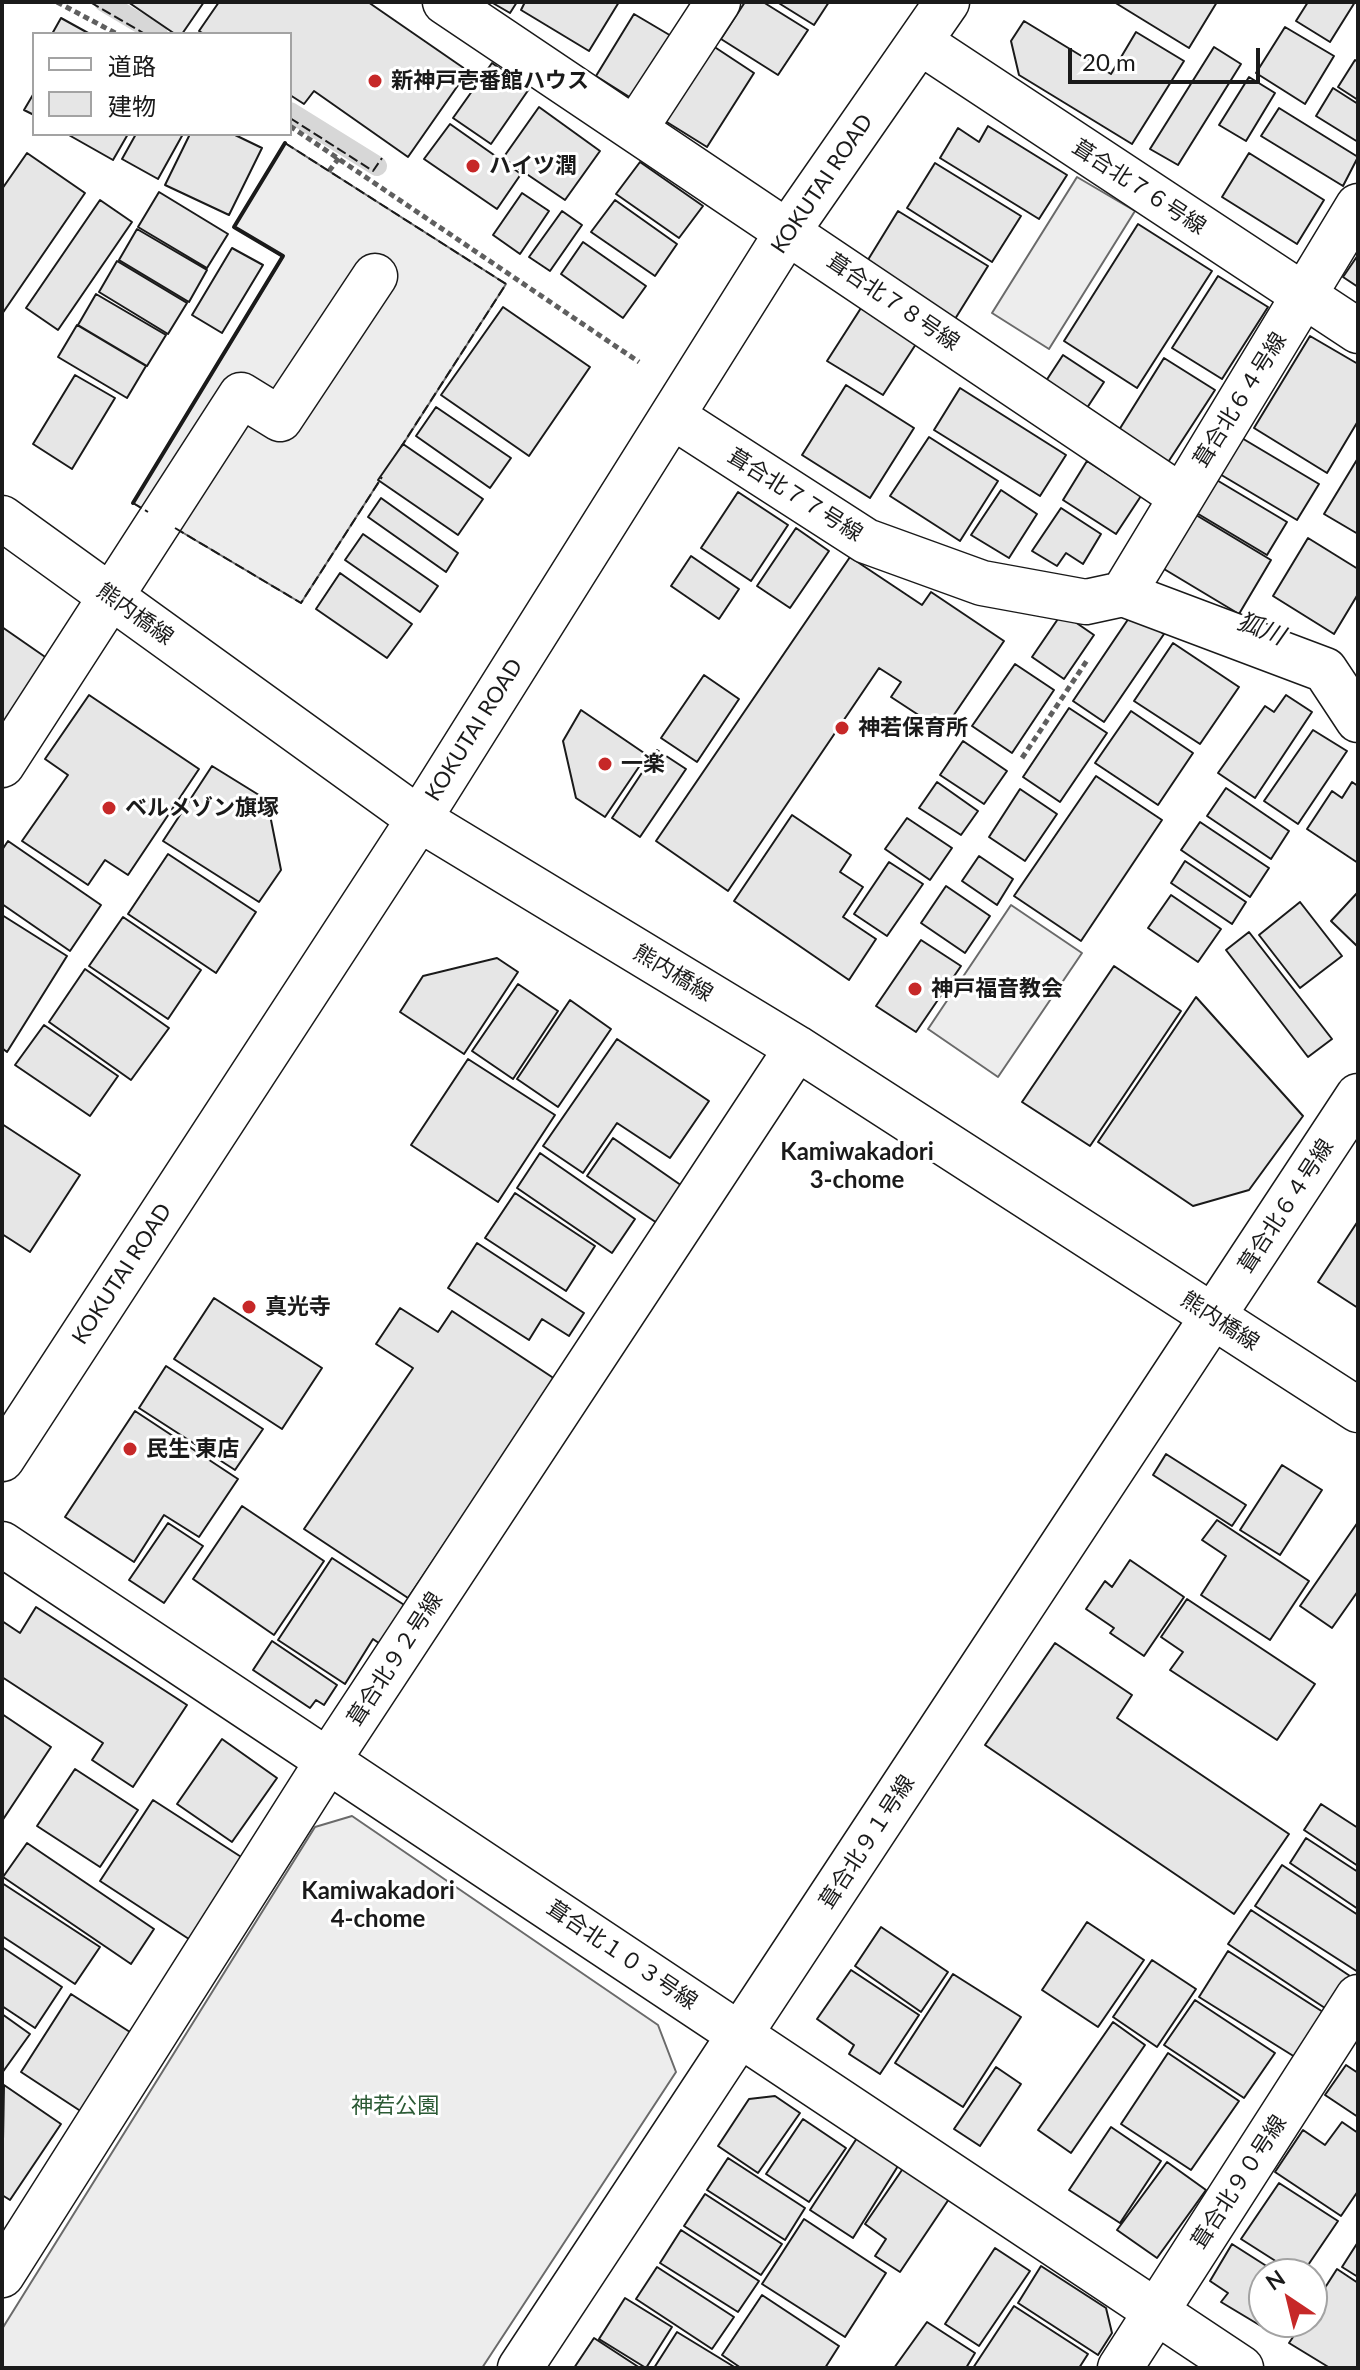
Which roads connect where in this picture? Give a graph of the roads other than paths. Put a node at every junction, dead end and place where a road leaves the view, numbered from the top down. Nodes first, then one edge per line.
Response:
1 (718, 2) edge
2 (947, 2) edge
3 (449, 3) edge
4 (920, 42) junction
5 (635, 129) junction
6 (1358, 206) edge
7 (788, 231) junction
8 (375, 276) dead end
9 (1305, 296) junction
10 (1358, 331) edge
11 (679, 405) junction
12 (1180, 496) junction
13 (2, 518) edge
14 (1123, 594) junction
15 (110, 596) junction
16 (1358, 720) edge
17 (2, 765) edge
18 (419, 819) junction
19 (797, 1048) junction
20 (1358, 1096) edge
21 (1214, 1317) junction
22 (1358, 1410) edge
23 (2, 1459) edge
24 (2, 1544) edge
25 (329, 1759) junction
26 (1358, 1997) edge
27 (740, 2033) junction
28 (2, 2275) edge
29 (1155, 2312) junction
30 (520, 2368) edge
31 (1120, 2368) edge
32 (1241, 2368) edge

1 - 5 street
2 - 4 street, KOKUTAI ROAD
3 - 5 street, 葺合北７８号線
4 - 7 street, KOKUTAI ROAD
4 - 9 street, 葺合北７６号線
5 - 7 street, 葺合北７８号線
6 - 9 street, 葺合北６４号線
7 - 11 street, KOKUTAI ROAD
7 - 12 street, 葺合北７８号線
8 - 15 street
9 - 10 street, 葺合北７６号線
9 - 12 street, 葺合北６４号線
11 - 14 street, 葺合北７７号線
11 - 18 street, KOKUTAI ROAD
12 - 14 street, 葺合北６４号線
13 - 15 street, 熊内橋線
14 - 16 street
15 - 17 street
15 - 18 street, 熊内橋線
18 - 19 street, 熊内橋線
18 - 23 street, KOKUTAI ROAD
19 - 21 street, 熊内橋線
19 - 25 street, 葺合北９２号線
20 - 21 street, 葺合北６４号線
21 - 22 street, 熊内橋線
21 - 27 street, 葺合北９１号線
24 - 25 street, 葺合北１０３号線
25 - 27 street, 葺合北１０３号線
25 - 28 street, 葺合北９２号線
26 - 29 street, 葺合北９０号線
27 - 29 street, 葺合北１０３号線
27 - 30 street, 葺合北９１号線
29 - 31 street, 葺合北９０号線
29 - 32 street, 葺合北１０３号線

